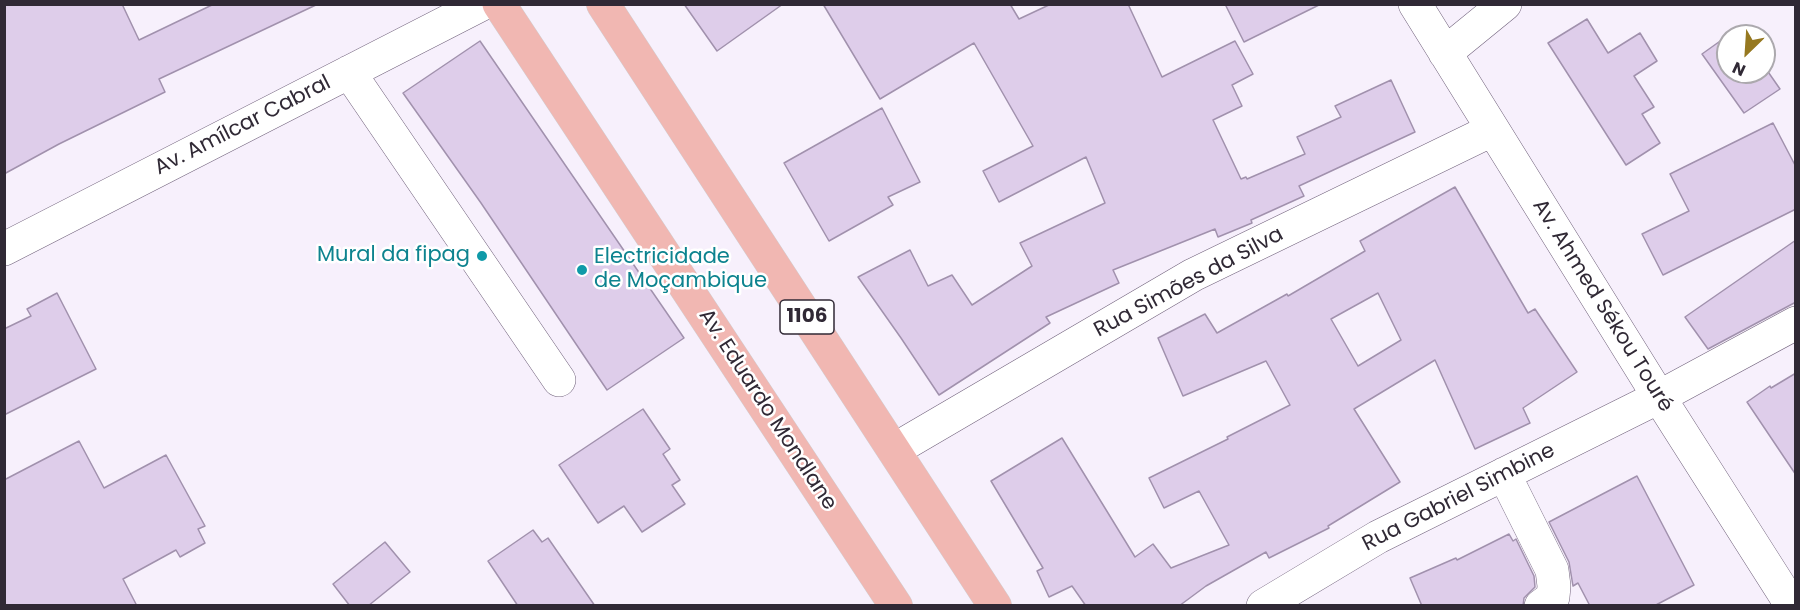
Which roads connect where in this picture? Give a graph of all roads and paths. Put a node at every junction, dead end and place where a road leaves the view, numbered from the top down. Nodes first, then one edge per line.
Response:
1 (482, 4) edge
2 (500, 4) edge
3 (603, 4) edge
4 (1415, 4) edge
5 (1505, 4) edge
6 (1445, 53) junction
7 (349, 72) junction
8 (1492, 130) junction
9 (4, 249) edge
10 (1796, 323) edge
11 (559, 380) dead end
12 (1659, 397) junction
13 (894, 450) junction
14 (1504, 474) junction
15 (896, 606) edge
16 (995, 606) edge
17 (1263, 606) edge
18 (1541, 606) edge
19 (1792, 606) edge

1 - 7 street, Av. Amílcar Cabral
2 - 15 main road, Av. Eduardo Mondlane
3 - 13 main road, 1106
4 - 6 street, Av. Ahmed Sékou Touré
5 - 6 street
6 - 8 street, Av. Ahmed Sékou Touré
7 - 9 street, Av. Amílcar Cabral
7 - 11 street
8 - 12 street, Av. Ahmed Sékou Touré
8 - 13 street, Rua Simões da Silva
10 - 12 street, Rua Gabriel Simbine
12 - 14 street, Rua Gabriel Simbine
12 - 19 street, Av. Ahmed Sékou Touré
13 - 16 main road, 1106
14 - 17 street, Rua Gabriel Simbine
14 - 18 street

